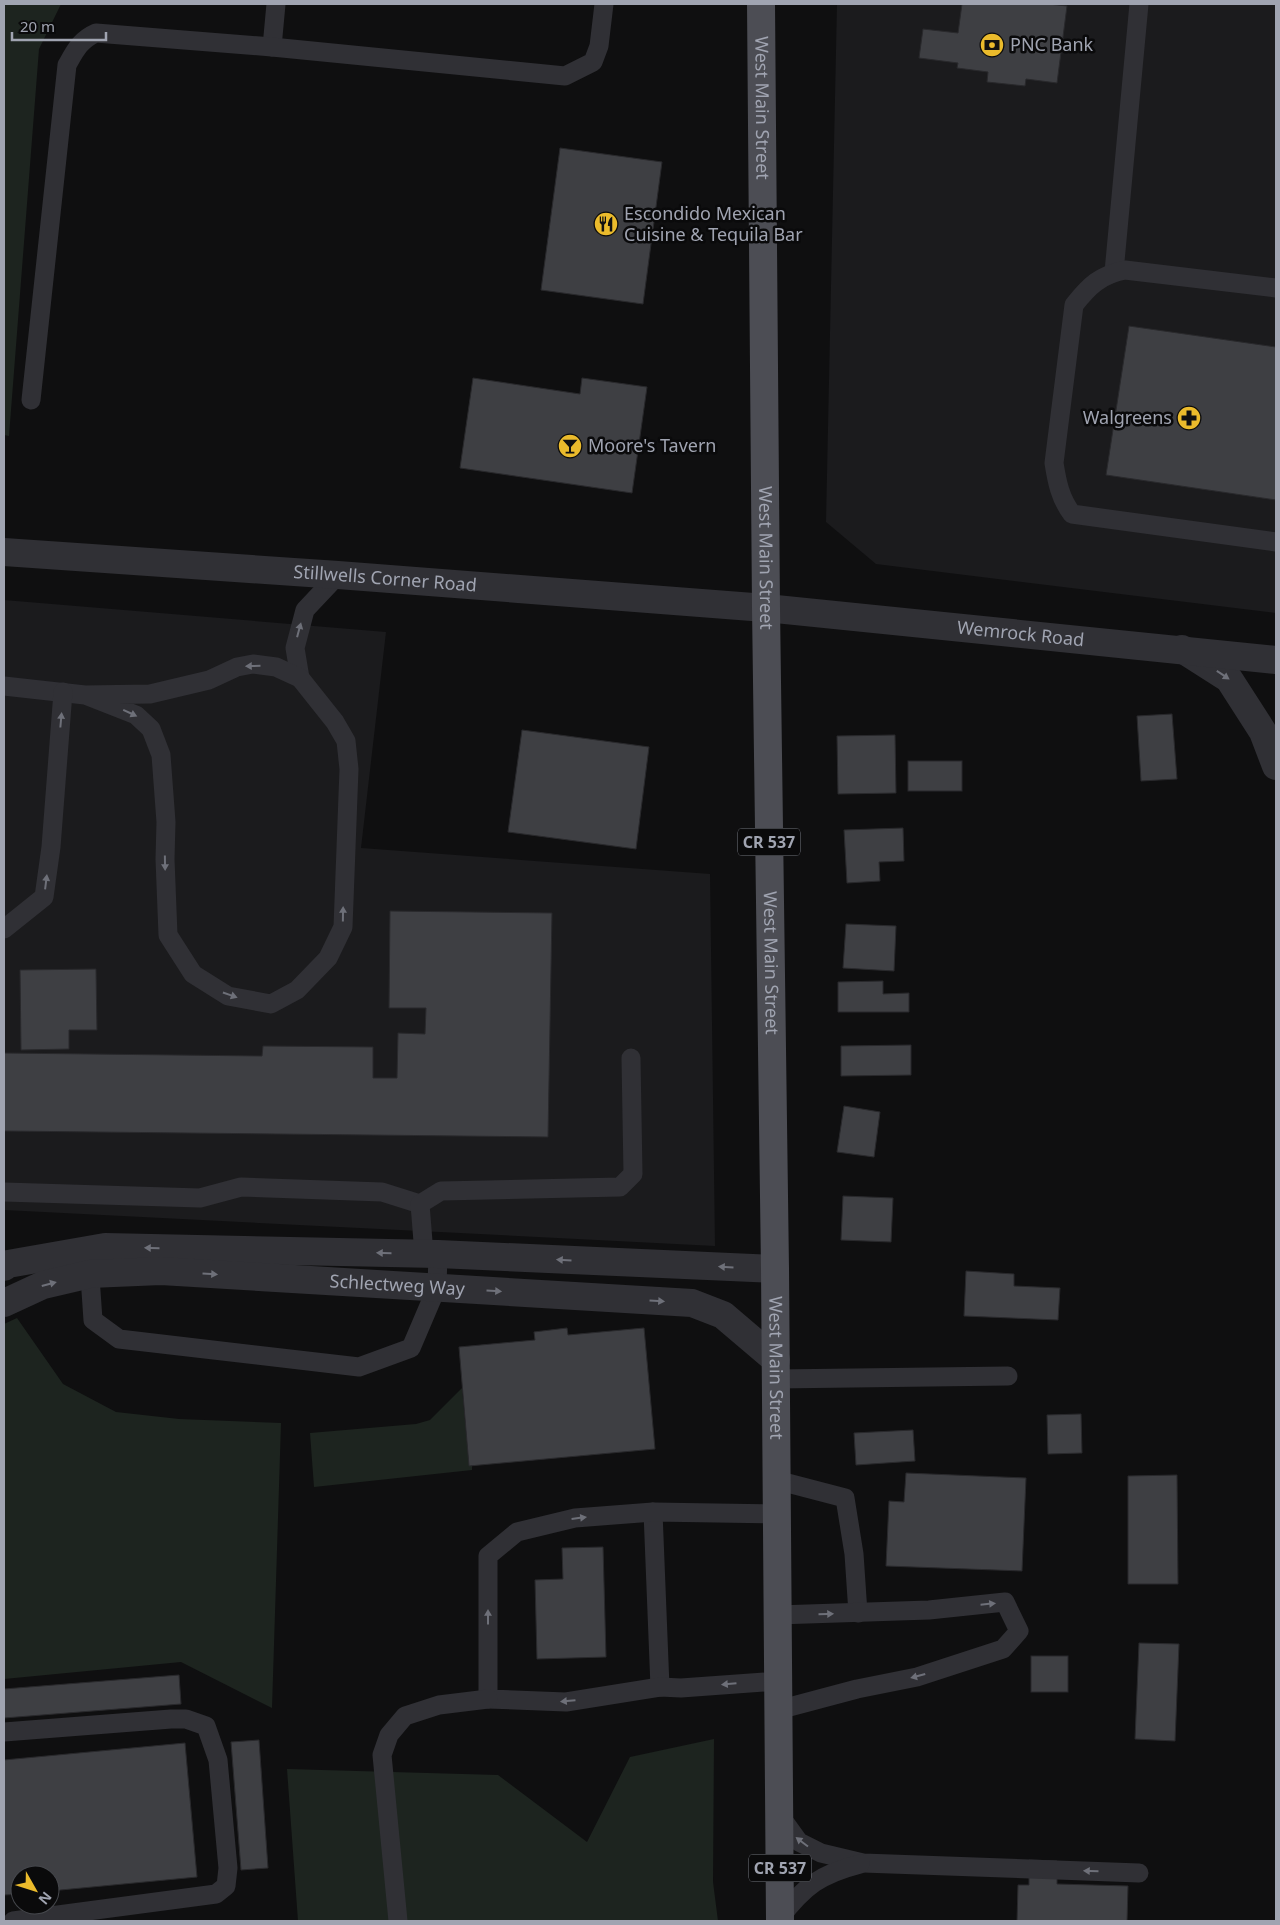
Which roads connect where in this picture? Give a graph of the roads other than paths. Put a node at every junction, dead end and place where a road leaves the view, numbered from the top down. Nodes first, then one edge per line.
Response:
1 (276, 4) edge
2 (604, 4) edge
3 (761, 4) edge
4 (1140, 4) edge
5 (272, 47) junction
6 (1114, 272) junction
7 (1276, 288) edge
8 (31, 400) dead end
9 (1276, 542) edge
10 (4, 552) edge
11 (338, 575) junction
12 (766, 608) junction
13 (1182, 649) junction
14 (1276, 660) edge
15 (300, 678) junction
16 (4, 686) edge
17 (63, 692) junction
18 (85, 695) junction
19 (1276, 766) edge
20 (4, 928) edge
21 (631, 1058) dead end
22 (4, 1192) edge
23 (420, 1204) junction
24 (431, 1254) junction
25 (89, 1262) junction
26 (4, 1267) edge
27 (775, 1269) junction
28 (437, 1287) junction
29 (4, 1303) edge
30 (776, 1369) junction
31 (1008, 1376) dead end
32 (776, 1480) junction
33 (653, 1512) junction
34 (777, 1514) junction
35 (858, 1613) junction
36 (777, 1615) junction
37 (778, 1681) junction
38 (660, 1687) junction
39 (488, 1699) junction
40 (778, 1710) junction
41 (4, 1732) edge
42 (780, 1817) junction
43 (863, 1863) junction
44 (1139, 1873) dead end
45 (780, 1920) edge
46 (13, 1921) edge
47 (398, 1921) edge

1 - 5 lane
2 - 5 lane
3 - 12 main road, West Main Street / CR 537
4 - 6 lane
5 - 8 lane
6 - 7 lane
6 - 9 lane
10 - 11 street, Stillwells Corner Road
11 - 12 street, Stillwells Corner Road
15 -> 11 lane
12 - 13 street, Wemrock Road
12 - 27 main road, West Main Street / CR 537
13 - 14 street, Wemrock Road
13 -> 19 street
15 -> 18 lane
18 -> 15 lane
16 - 17 lane
17 - 18 lane
20 -> 17 lane
21 - 23 lane
22 - 23 lane
23 - 24 lane
24 -> 25 street, Schlectweg Way
27 -> 24 street, Schlectweg Way
24 - 28 lane
25 - 26 street, Schlectweg Way
25 -> 28 street, Schlectweg Way
25 - 28 lane
29 -> 25 street, Schlectweg Way
27 - 30 main road, West Main Street / CR 537
28 -> 30 street, Schlectweg Way
30 - 31 lane
30 - 32 main road, West Main Street / CR 537
32 - 34 main road, West Main Street / CR 537
32 - 35 lane
33 - 34 lane
33 - 38 lane
39 -> 33 lane
34 - 36 main road, West Main Street / CR 537
36 -> 35 lane
35 -> 40 lane
36 - 37 main road, West Main Street / CR 537
37 -> 38 lane
37 - 40 main road, West Main Street / CR 537
38 -> 39 lane
39 - 47 lane
40 - 42 main road, West Main Street / CR 537
41 - 46 lane
43 -> 42 lane
42 - 45 main road, West Main Street / CR 537
44 -> 43 lane
43 - 45 lane

